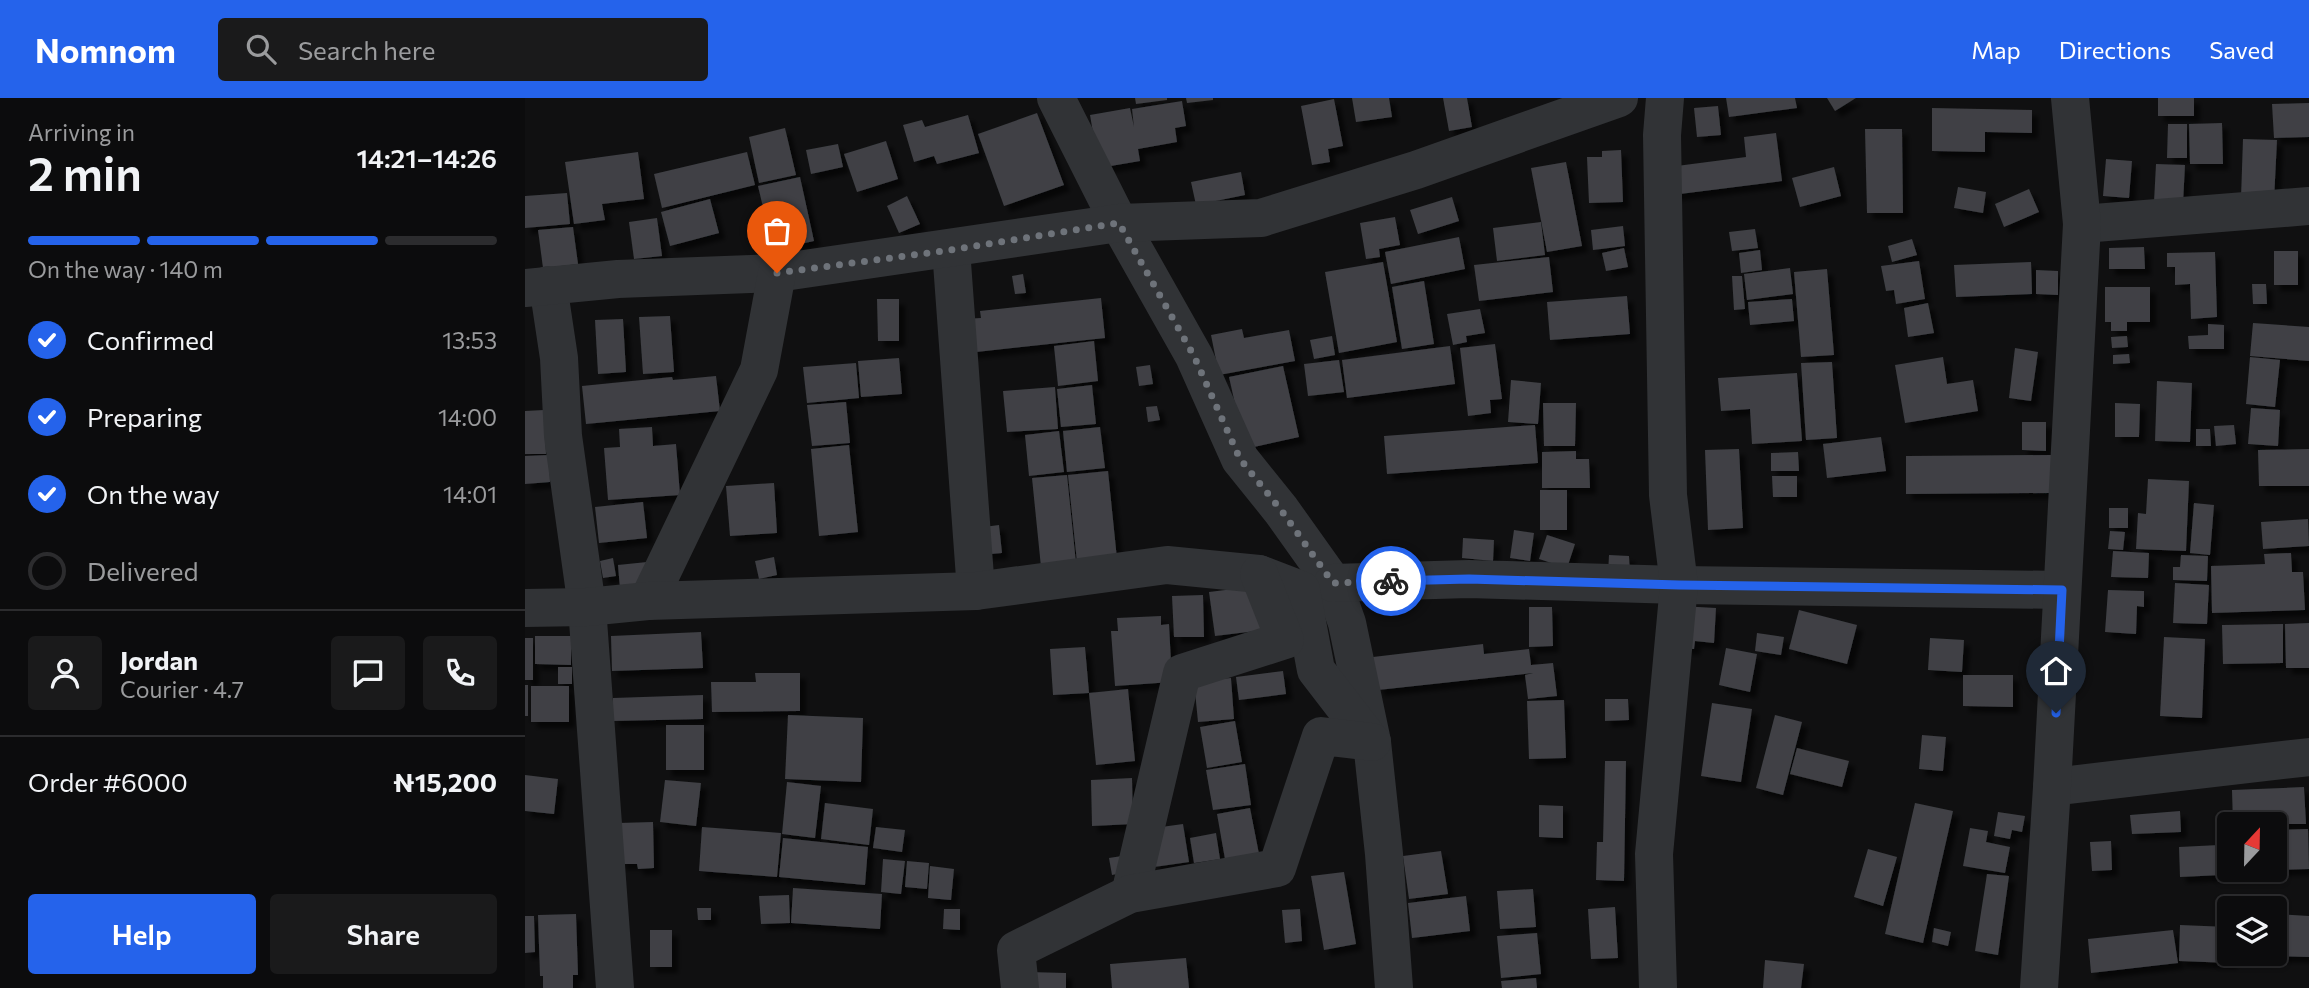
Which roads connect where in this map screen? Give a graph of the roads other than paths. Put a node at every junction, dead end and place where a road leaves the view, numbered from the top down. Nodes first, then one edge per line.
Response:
1 (1056, 98) edge
2 (1619, 98) edge
3 (1665, 98) edge
4 (2070, 98) edge
5 (2309, 206) edge
6 (1119, 223) junction
7 (2082, 224) junction
8 (951, 250) junction
9 (777, 273) junction
10 (536, 286) edge
11 (1259, 574) junction
12 (1333, 583) junction
13 (1679, 585) junction
14 (977, 590) junction
15 (2062, 590) junction
16 (648, 601) junction
17 (587, 607) junction
18 (525, 608) edge
19 (1372, 742) junction
20 (2309, 757) edge
21 (2052, 787) junction
22 (1130, 894) junction
23 (615, 988) edge
24 (1020, 988) edge
25 (1394, 988) edge
26 (1658, 988) edge
27 (2039, 988) edge

1 - 6 street
2 - 6 street
3 - 13 street
4 - 7 street
5 - 7 street
6 - 8 street
6 - 12 street
7 - 15 street
8 - 9 street
8 - 14 street
9 - 10 street
9 - 16 street
10 - 17 street
11 - 14 street
11 - 19 street
11 - 22 street
12 - 13 street
12 - 19 street
13 - 15 street
13 - 26 street
14 - 16 street
15 - 21 street
16 - 17 street
17 - 18 street
17 - 23 street
19 - 22 street
19 - 25 street
20 - 21 street
21 - 27 street
22 - 24 street

